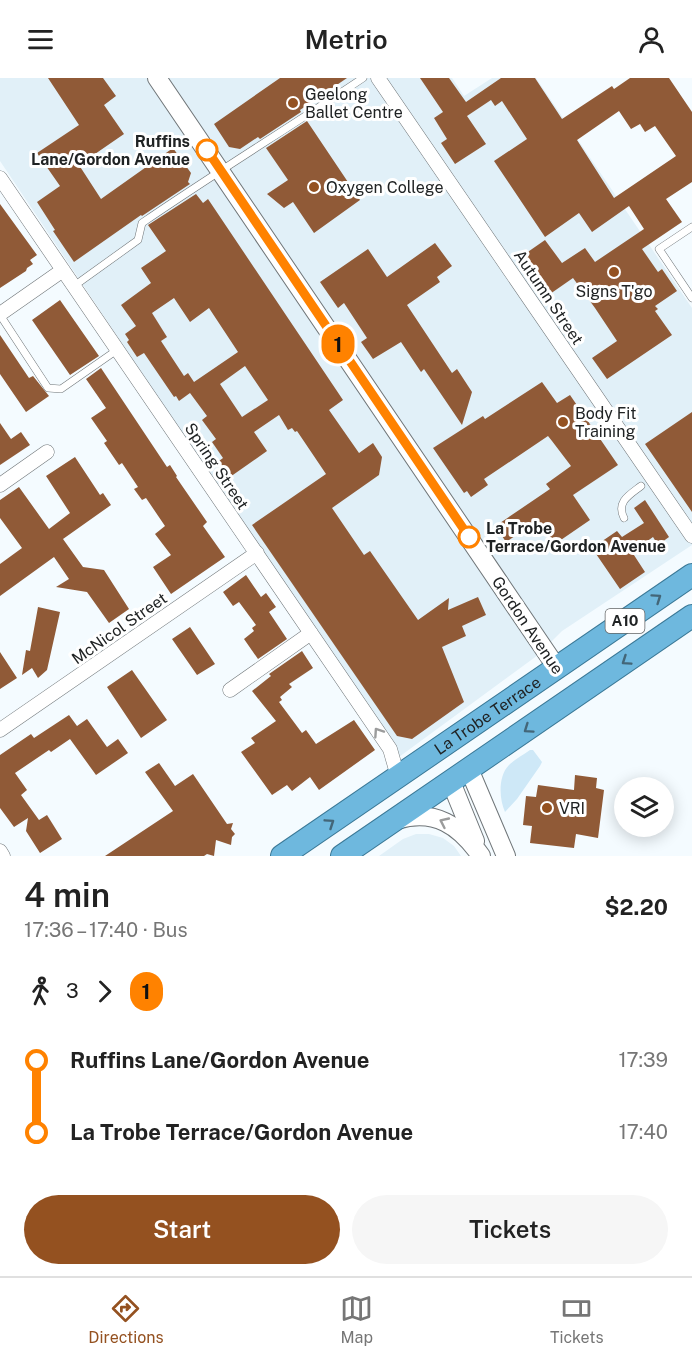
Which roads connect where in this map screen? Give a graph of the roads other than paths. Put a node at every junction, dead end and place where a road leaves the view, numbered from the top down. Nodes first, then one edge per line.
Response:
1 (157, 78) edge
2 (363, 78) edge
3 (378, 78) edge
4 (220, 170) junction
5 (0, 178) edge
6 (692, 226) edge
7 (63, 270) junction
8 (74, 286) junction
9 (692, 298) edge
10 (0, 315) edge
11 (117, 350) junction
12 (47, 452) dead end
13 (0, 485) edge
14 (641, 486) dead end
15 (624, 518) dead end
16 (692, 536) edge
17 (256, 553) junction
18 (692, 574) edge
19 (692, 616) edge
20 (311, 633) junction
21 (557, 668) junction
22 (230, 690) dead end
23 (576, 695) junction
24 (0, 730) edge
25 (440, 748) junction
26 (469, 769) junction
27 (398, 777) junction
28 (451, 782) junction
29 (393, 821) junction
30 (0, 851) edge
31 (505, 852) edge
32 (3, 856) edge
33 (282, 856) edge
34 (342, 856) edge
35 (482, 856) edge

1 - 4 street, Gordon Avenue
2 - 4 lane
3 - 16 street, Autumn Street
4 - 8 lane
4 - 21 street, Gordon Avenue
5 - 7 street, Spring Street
6 - 9 lane
7 - 8 street, Spring Street
7 - 10 street
8 - 11 street, Spring Street
10 - 11 lane
11 - 17 street, Spring Street
12 - 13 street
14 - 15 lane
17 - 20 street, Spring Street
17 - 24 street, McNicol Street
21 -> 18 highway, La Trobe Terrace / A10
19 -> 23 highway, La Trobe Terrace / A10
20 - 22 street
27 -> 20 street, Spring Street
21 - 23 highway, Gordon Avenue
21 - 25 highway, La Trobe Terrace / A10
23 -> 26 highway, La Trobe Terrace / A10
25 - 26 highway
25 - 27 highway, La Trobe Terrace / A10
25 - 28 highway
26 - 28 highway, La Trobe Terrace / A10
26 - 31 street
33 -> 27 highway, La Trobe Terrace / A10
28 - 29 highway, La Trobe Terrace / A10
28 - 35 street
29 - 34 highway, La Trobe Terrace / A10
35 -> 29 street
30 - 32 street

